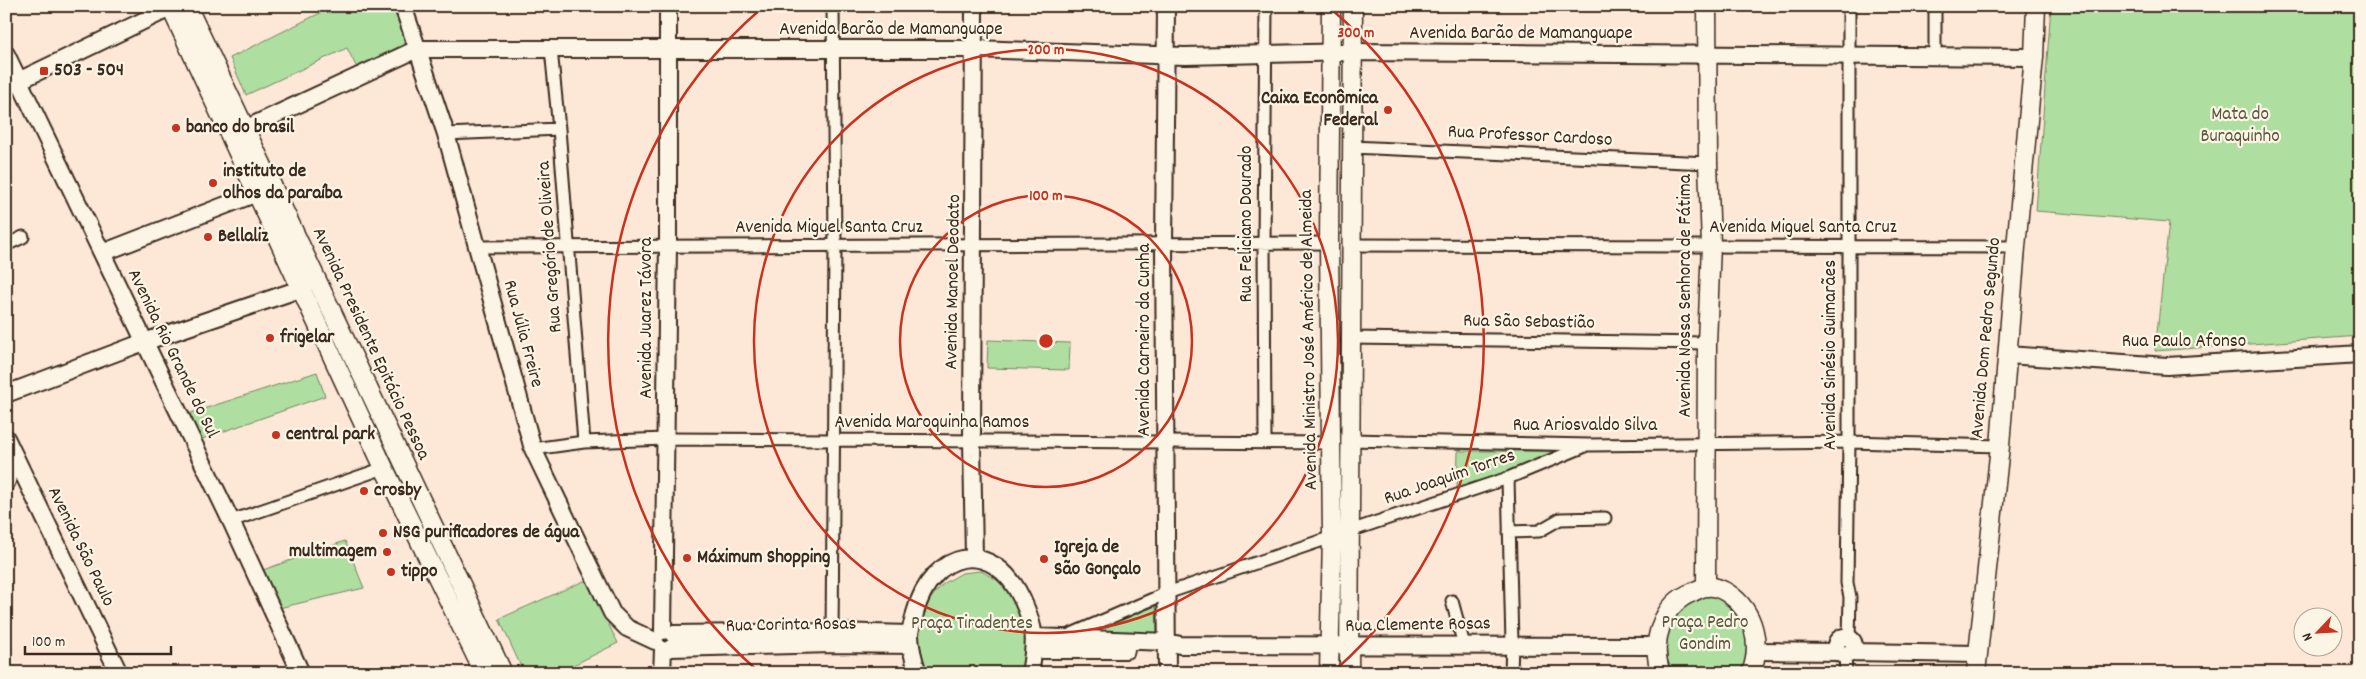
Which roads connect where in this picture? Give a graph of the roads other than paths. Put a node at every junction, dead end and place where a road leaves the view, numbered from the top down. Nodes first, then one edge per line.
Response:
1 (403, 6) edge
2 (668, 6) edge
3 (833, 6) edge
4 (974, 6) edge
5 (1166, 6) edge
6 (1266, 6) edge
7 (1331, 6) edge
8 (1353, 6) edge
9 (1707, 6) edge
10 (1849, 6) edge
11 (1935, 6) edge
12 (2036, 6) edge
13 (176, 7) edge
14 (667, 48) junction
15 (417, 49) junction
16 (551, 49) junction
17 (975, 49) junction
18 (832, 50) junction
19 (1353, 52) junction
20 (1330, 53) junction
21 (6, 54) edge
22 (1266, 54) junction
23 (1166, 55) junction
24 (1707, 55) junction
25 (1848, 55) junction
26 (1935, 56) junction
27 (2034, 57) junction
28 (12, 85) edge
29 (245, 129) junction
30 (559, 129) junction
31 (446, 134) junction
32 (1351, 147) junction
33 (1708, 163) junction
34 (257, 193) junction
35 (22, 237) dead end
36 (1329, 243) junction
37 (6, 245) edge
38 (668, 245) junction
39 (974, 245) junction
40 (1264, 245) junction
41 (1351, 245) junction
42 (1711, 245) junction
43 (569, 246) junction
44 (835, 246) junction
45 (1164, 246) junction
46 (1849, 246) junction
47 (478, 247) junction
48 (2016, 247) junction
49 (102, 253) junction
50 (314, 277) junction
51 (300, 289) junction
52 (1350, 338) junction
53 (144, 342) junction
54 (1707, 343) junction
55 (2008, 354) junction
56 (2360, 354) edge
57 (6, 394) edge
58 (6, 438) edge
59 (666, 439) junction
60 (832, 439) junction
61 (972, 440) junction
62 (1265, 441) junction
63 (1341, 441) junction
64 (584, 442) junction
65 (1165, 442) junction
66 (1849, 442) junction
67 (1707, 443) junction
68 (1589, 445) junction
69 (2000, 446) junction
70 (533, 449) junction
71 (16, 460) junction
72 (384, 468) junction
73 (1508, 478) junction
74 (6, 482) edge
75 (1606, 518) dead end
76 (231, 521) junction
77 (1350, 531) junction
78 (1509, 532) junction
79 (1332, 537) junction
80 (974, 558) junction
81 (1706, 586) junction
82 (1167, 593) junction
83 (1452, 601) dead end
84 (1065, 637) junction
85 (832, 638) junction
86 (910, 640) junction
87 (665, 641) junction
88 (1035, 644) junction
89 (1512, 644) junction
90 (1464, 645) junction
91 (1846, 645) junction
92 (1172, 646) junction
93 (1329, 646) junction
94 (1656, 646) junction
95 (1350, 647) junction
96 (1756, 647) junction
97 (1979, 649) junction
98 (119, 673) edge
99 (301, 673) edge
100 (484, 673) edge
101 (503, 673) edge
102 (662, 673) edge
103 (918, 673) edge
104 (1030, 673) edge
105 (1167, 673) edge
106 (1329, 673) edge
107 (1349, 673) edge
108 (1510, 673) edge
109 (1661, 673) edge
110 (1751, 673) edge
111 (1846, 673) edge
112 (1976, 673) edge

1 - 15 main road, Rua Júlia Freire
2 - 14 main road, Avenida Juarez Távora
3 - 18 street
4 - 17 main road, Avenida Manoel Deodato
5 - 23 main road, Avenida Carneiro da Cunha
6 - 22 street, Rua Feliciano Dourado
7 - 20 main road, Avenida Ministro José Américo de Almeida
8 - 19 main road, Avenida Ministro José Américo de Almeida
9 - 24 main road, Avenida Nossa Senhora de Fátima
10 - 25 street, Avenida Sinésio Guimarães
11 - 26 street
12 - 27 main road, Avenida Dom Pedro Segundo
13 - 28 main road
13 - 29 main road, Avenida Presidente Epitácio Pessoa
13 - 34 main road, Avenida Presidente Epitácio Pessoa
14 - 16 main road, Avenida Barão de Mamanguape
14 - 18 main road, Avenida Barão de Mamanguape
14 - 38 main road, Avenida Juarez Távora
15 - 16 main road, Avenida Barão de Mamanguape
15 - 29 main road, Avenida Barão de Mamanguape
15 - 31 main road, Rua Júlia Freire
16 - 30 street, Rua Gregório de Oliveira
17 - 18 main road, Avenida Barão de Mamanguape
17 - 23 main road, Avenida Barão de Mamanguape
17 - 39 main road, Avenida Manoel Deodato
18 - 44 street
19 - 20 main road, Avenida Barão de Mamanguape
19 - 24 main road, Avenida Barão de Mamanguape
19 - 32 main road, Avenida Ministro José Américo de Almeida
20 - 22 main road, Avenida Barão de Mamanguape
20 - 36 main road, Avenida Ministro José Américo de Almeida
21 - 28 main road, Avenida Rio Grande do Sul
22 - 23 main road, Avenida Barão de Mamanguape
22 - 40 street, Rua Feliciano Dourado
23 - 45 main road, Avenida Carneiro da Cunha
24 - 25 main road, Avenida Barão de Mamanguape
24 - 33 main road, Avenida Nossa Senhora de Fátima
25 - 26 main road, Avenida Barão de Mamanguape
25 - 46 street, Avenida Sinésio Guimarães
26 - 27 main road, Avenida Barão de Mamanguape
27 - 48 main road, Avenida Dom Pedro Segundo
28 - 49 main road, Avenida Rio Grande do Sul
29 - 50 main road, Avenida Presidente Epitácio Pessoa
30 - 31 street
30 - 43 street, Rua Gregório de Oliveira
31 - 47 main road, Rua Júlia Freire
32 - 33 street, Rua Professor Cardoso
32 - 41 main road, Avenida Ministro José Américo de Almeida
33 - 42 main road, Avenida Nossa Senhora de Fátima
34 - 49 main road
34 - 51 main road, Avenida Presidente Epitácio Pessoa
35 - 37 street
36 - 40 street, Avenida Miguel Santa Cruz
36 - 63 main road, Avenida Ministro José Américo de Almeida
38 - 43 street, Avenida Miguel Santa Cruz
38 - 44 street, Avenida Miguel Santa Cruz
38 - 59 main road, Avenida Juarez Távora
39 - 44 street, Avenida Miguel Santa Cruz
39 - 45 street, Avenida Miguel Santa Cruz
39 - 61 main road, Avenida Manoel Deodato
40 - 45 street, Avenida Miguel Santa Cruz
40 - 62 street, Rua Feliciano Dourado
41 - 42 street, Avenida Miguel Santa Cruz
41 - 52 main road, Avenida Ministro José Américo de Almeida
42 - 46 street, Avenida Miguel Santa Cruz
42 - 54 main road, Avenida Nossa Senhora de Fátima
43 - 47 street, Avenida Miguel Santa Cruz
43 - 64 street, Rua Gregório de Oliveira
44 - 60 street
45 - 65 main road, Avenida Carneiro da Cunha
46 - 48 street, Avenida Miguel Santa Cruz
46 - 66 street, Avenida Sinésio Guimarães
47 - 70 main road, Rua Júlia Freire
48 - 55 main road, Avenida Dom Pedro Segundo
49 - 53 main road, Avenida Rio Grande do Sul
50 - 51 main road
50 - 101 main road, Avenida Presidente Epitácio Pessoa
51 - 53 main road
51 - 72 main road, Avenida Presidente Epitácio Pessoa
52 - 54 street, Rua São Sebastião
52 - 63 main road, Avenida Ministro José Américo de Almeida
53 - 57 main road
53 - 76 main road, Avenida Rio Grande do Sul
54 - 67 main road, Avenida Nossa Senhora de Fátima
55 - 56 main road, Rua Paulo Afonso
55 - 69 main road, Avenida Dom Pedro Segundo
58 - 71 main road, Avenida São Paulo
59 - 60 street, Avenida Maroquinha Ramos
59 - 64 street, Avenida Maroquinha Ramos
59 - 87 main road, Avenida Juarez Távora
60 - 61 street, Avenida Maroquinha Ramos
60 - 85 street
61 - 65 street, Avenida Maroquinha Ramos
61 - 80 main road, Avenida Manoel Deodato
62 - 63 street, Avenida Maroquinha Ramos
62 - 65 street, Avenida Maroquinha Ramos
63 - 68 street, Rua Ariosvaldo Silva
63 - 77 main road, Avenida Ministro José Américo de Almeida
63 - 79 main road, Avenida Ministro José Américo de Almeida
64 - 70 street, Avenida Maroquinha Ramos
65 - 82 main road, Avenida Carneiro da Cunha
66 - 67 street, Rua Ariosvaldo Silva
66 - 69 street, Rua Ariosvaldo Silva
66 - 91 street, Avenida Sinésio Guimarães
67 - 68 street, Rua Ariosvaldo Silva
67 - 81 main road, Avenida Nossa Senhora de Fátima
68 - 73 street, Rua Joaquim Torres
69 - 97 main road, Avenida Dom Pedro Segundo
70 - 87 main road, Rua Júlia Freire
71 - 74 main road
71 - 98 main road, Avenida São Paulo
72 - 76 street
72 - 100 main road, Avenida Presidente Epitácio Pessoa
73 - 77 street, Rua Joaquim Torres
73 - 78 street
75 - 78 street
76 - 99 main road, Avenida Rio Grande do Sul
77 - 95 main road, Avenida Ministro José Américo de Almeida
78 - 89 street
79 - 82 street
79 - 93 main road, Avenida Ministro José Américo de Almeida
80 - 86 main road
80 - 88 main road
81 - 94 main road
81 - 96 main road
82 - 84 street, Rua Clemente Rosas
82 - 92 main road, Avenida Carneiro da Cunha
83 - 90 street
84 - 88 main road, Rua Clemente Rosas
84 - 92 main road, Rua Clemente Rosas
85 - 86 main road, Rua Corinta Rosas
85 - 87 main road, Rua Corinta Rosas
86 - 103 main road
87 - 102 main road, Avenida Juarez Távora
88 - 92 main road, Rua Clemente Rosas
88 - 104 main road
89 - 90 main road, Rua Clemente Rosas
89 - 94 main road, Rua Clemente Rosas
89 - 108 street
90 - 95 main road, Rua Clemente Rosas
91 - 96 main road
91 - 97 main road
91 - 111 street, Avenida Sinésio Guimarães
92 - 93 main road, Rua Clemente Rosas
92 - 105 main road, Avenida Carneiro da Cunha
93 - 95 main road, Rua Clemente Rosas
93 - 106 main road, Avenida Ministro José Américo de Almeida
94 - 109 main road
95 - 107 main road, Avenida Ministro José Américo de Almeida
96 - 110 main road
97 - 112 main road, Avenida Dom Pedro Segundo

